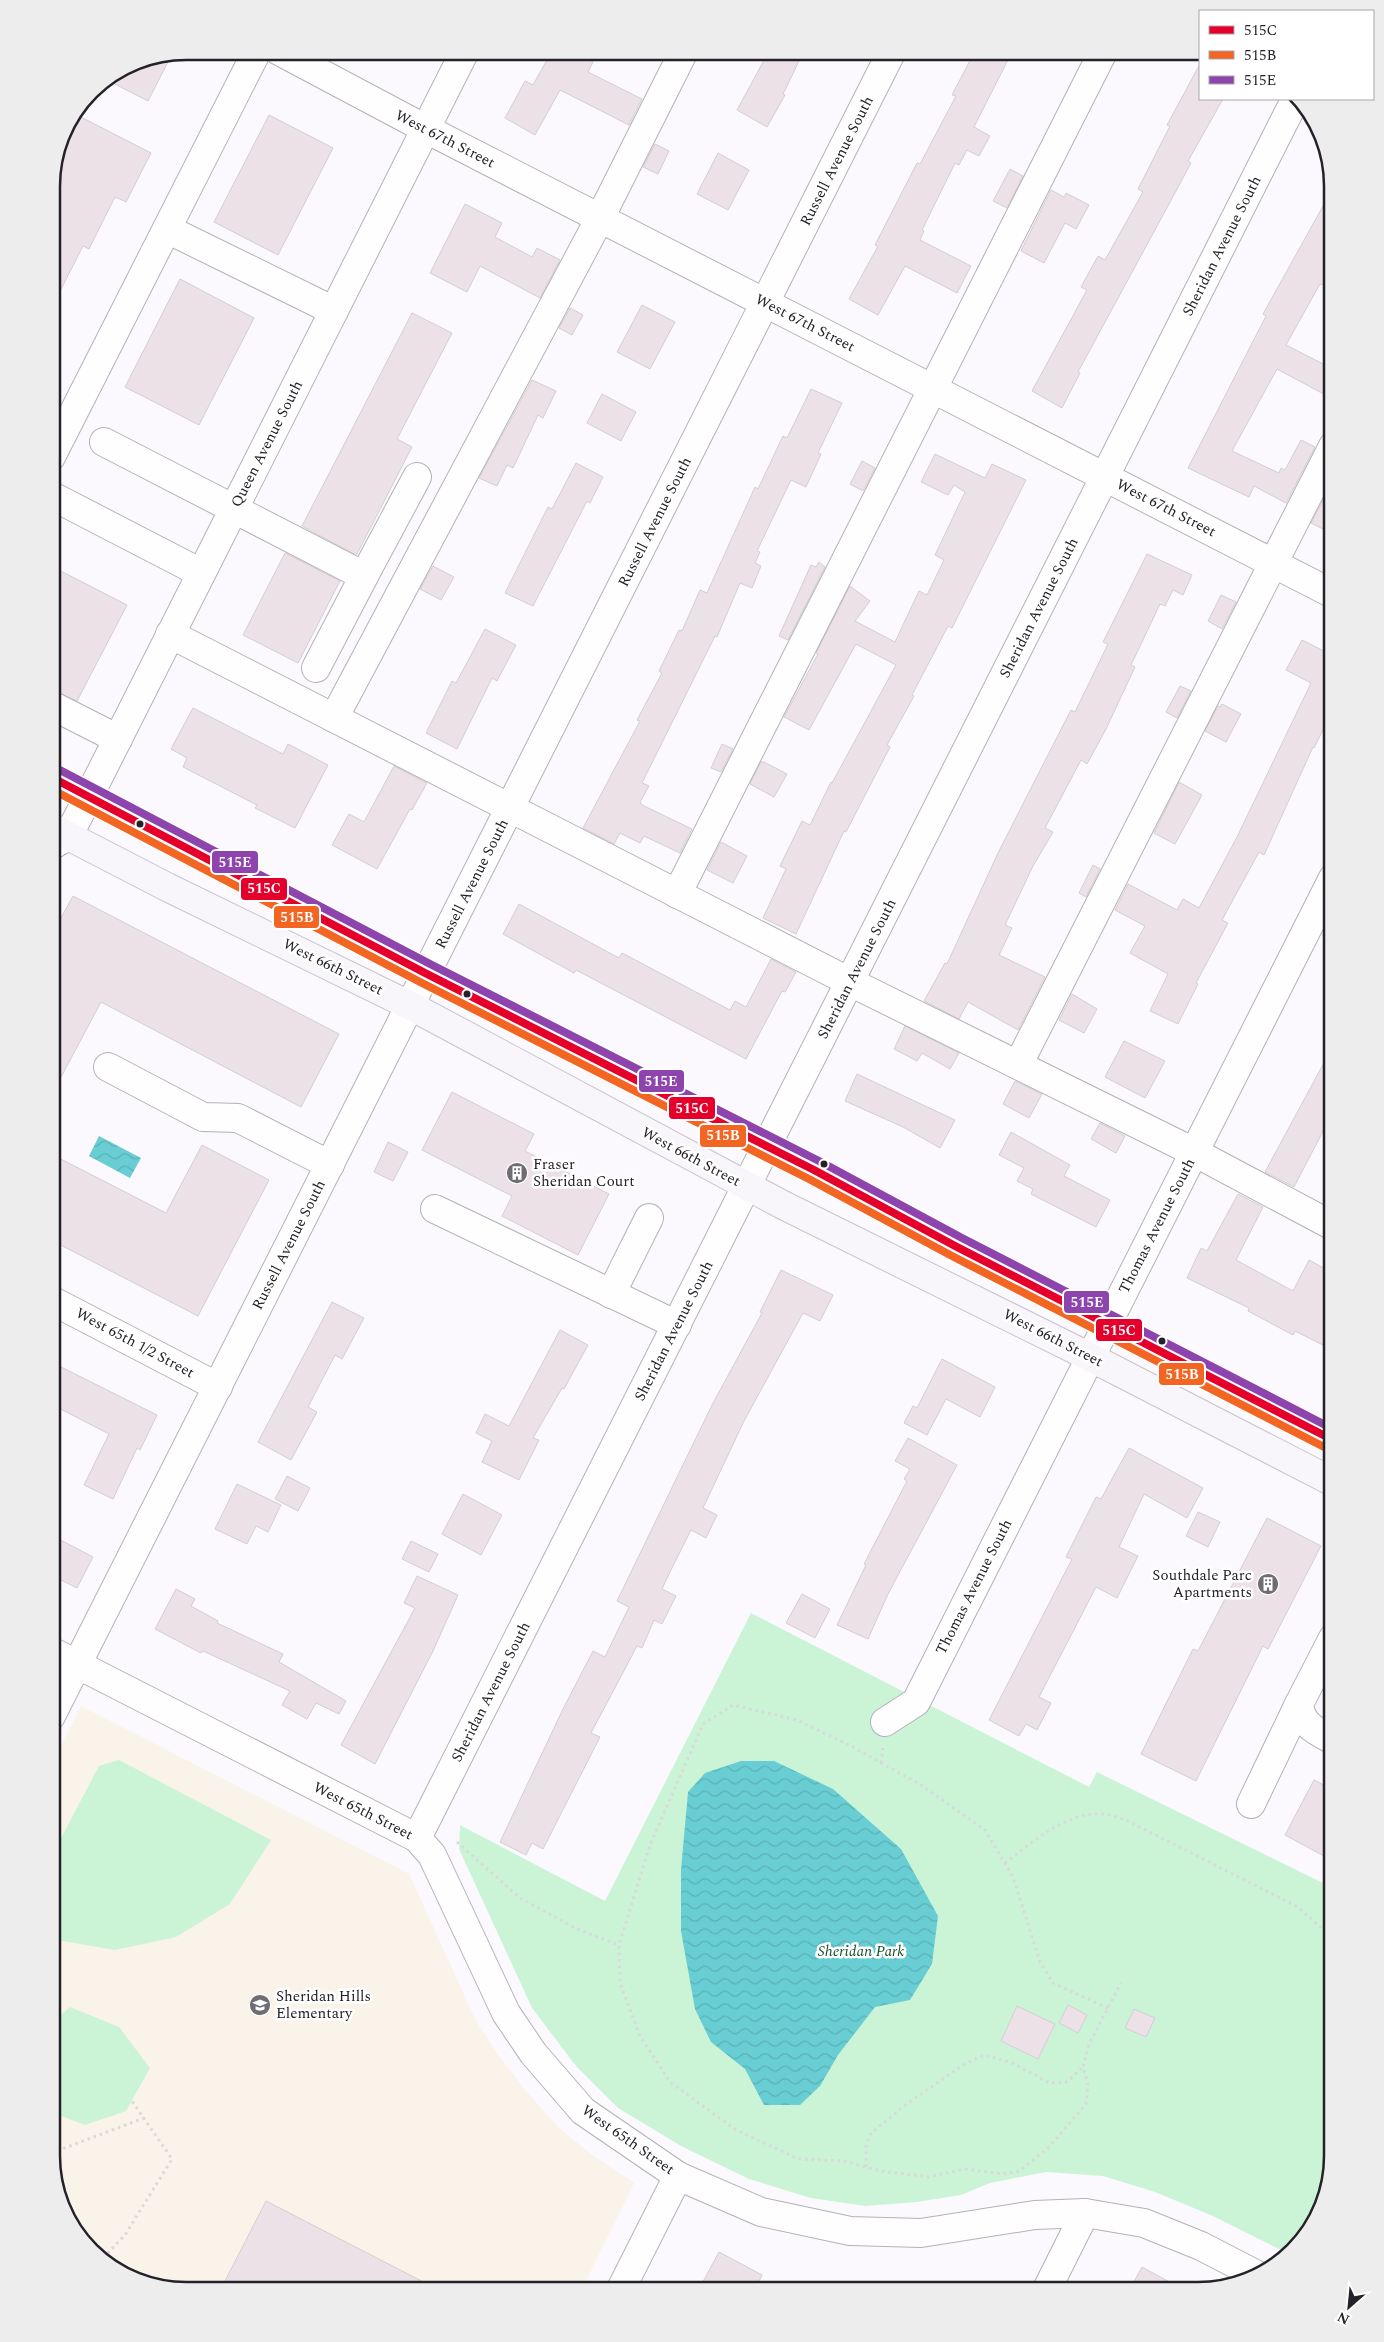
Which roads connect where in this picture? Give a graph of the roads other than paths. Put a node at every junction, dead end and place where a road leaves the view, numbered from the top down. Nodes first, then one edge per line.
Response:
1 (253, 60) edge
2 (296, 60) edge
3 (460, 60) edge
4 (679, 60) edge
5 (888, 60) edge
6 (1099, 60) edge
7 (1293, 103) edge
8 (426, 129) junction
9 (600, 218) junction
10 (167, 229) junction
11 (765, 303) junction
12 (334, 311) junction
13 (932, 389) junction
14 (60, 441) edge
15 (104, 442) dead end
16 (1324, 464) edge
17 (1105, 476) junction
18 (417, 477) dead end
19 (60, 500) edge
20 (234, 509) junction
21 (1273, 563) junction
22 (201, 573) junction
23 (364, 576) junction
24 (1324, 589) edge
25 (170, 634) junction
26 (316, 668) dead end
27 (60, 709) edge
28 (334, 718) junction
29 (118, 739) junction
30 (60, 781) edge
31 (89, 796) junction
32 (510, 808) junction
33 (60, 832) edge
34 (60, 837) edge
35 (677, 894) junction
36 (1324, 896) edge
37 (427, 974) junction
38 (850, 982) junction
39 (411, 1006) junction
40 (1018, 1065) junction
41 (108, 1067) dead end
42 (767, 1146) junction
43 (1194, 1152) junction
44 (330, 1165) junction
45 (747, 1186) junction
46 (435, 1209) dead end
47 (648, 1218) dead end
48 (1324, 1221) edge
49 (611, 1294) junction
50 (60, 1305) edge
51 (1107, 1324) junction
52 (676, 1325) junction
53 (1090, 1357) junction
54 (218, 1387) junction
55 (1324, 1435) edge
56 (1324, 1477) edge
57 (60, 1655) edge
58 (1324, 1655) edge
59 (78, 1664) junction
60 (60, 1699) edge
61 (1299, 1704) junction
62 (885, 1722) dead end
63 (1324, 1735) edge
64 (1251, 1804) dead end
65 (417, 1838) junction
66 (678, 2176) junction
67 (1085, 2213) junction
68 (1249, 2271) edge
69 (625, 2282) edge
70 (1050, 2282) edge

1 - 10 street
2 - 8 street, West 67th Street
3 - 8 street, Queen Avenue South
4 - 9 street
5 - 11 street, Russell Avenue South
6 - 13 street
7 - 17 street, Sheridan Avenue South
8 - 9 street, West 67th Street
8 - 12 street, Queen Avenue South
9 - 11 street, West 67th Street
9 - 28 street
10 - 12 street
10 - 14 street
11 - 13 street, West 67th Street
11 - 32 street, Russell Avenue South
12 - 20 street, Queen Avenue South
13 - 17 street, West 67th Street
13 - 35 street
15 - 20 street
16 - 21 street
17 - 21 street, West 67th Street
17 - 38 street, Sheridan Avenue South
18 - 23 street
19 - 22 street
20 - 22 street, Queen Avenue South
20 - 23 street
21 - 24 street, West 67th Street
21 - 40 street
22 - 25 street, Queen Avenue South
23 - 26 street
25 - 28 street
25 - 29 street, Queen Avenue South
27 - 29 street
28 - 32 street
29 - 31 street, Queen Avenue South
30 - 31 main road
31 - 33 street, Queen Avenue South
31 - 37 main road
32 - 35 street
32 - 37 street, Russell Avenue South
34 - 39 main road, West 66th Street
35 - 38 street
36 - 43 street, Thomas Avenue South
37 - 39 street, Russell Avenue South
37 - 42 main road
38 - 40 street
38 - 42 street, Sheridan Avenue South
39 - 44 street, Russell Avenue South
39 - 45 main road, West 66th Street
40 - 43 street
41 - 44 street
42 - 45 street, Sheridan Avenue South
42 - 51 main road
43 - 48 street
43 - 51 street, Thomas Avenue South
44 - 54 street, Russell Avenue South
45 - 52 street, Sheridan Avenue South
45 - 53 main road, West 66th Street
46 - 49 street
47 - 49 street
49 - 52 street
50 - 54 street, West 65th 1/2 Street
51 - 53 street, Thomas Avenue South
51 - 55 main road
52 - 65 street, Sheridan Avenue South
53 - 56 main road, West 66th Street
53 - 62 street, Thomas Avenue South
54 - 59 street, Russell Avenue South
57 - 59 street, West 65th Street
58 - 61 street
59 - 60 street, Russell Avenue South
59 - 65 street, West 65th Street
61 - 63 street
61 - 64 street
65 - 66 street, West 65th Street
66 - 67 street, West 65th Street
66 - 69 street
67 - 68 street, West 65th Street
67 - 70 street

